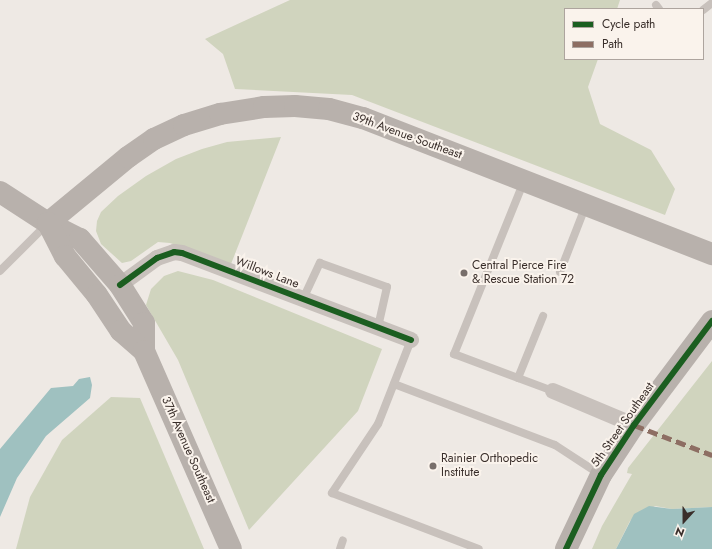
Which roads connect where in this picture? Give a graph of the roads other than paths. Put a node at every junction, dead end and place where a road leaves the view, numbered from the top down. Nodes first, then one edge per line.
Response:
1 (712, 3) edge
2 (704, 9) edge
3 (524, 180) junction
4 (0, 192) edge
5 (587, 205) junction
6 (48, 224) junction
7 (712, 254) edge
8 (0, 271) edge
9 (560, 272) dead end
10 (120, 285) junction
11 (303, 299) junction
12 (543, 316) dead end
13 (712, 321) edge
14 (378, 328) junction
15 (411, 340) joint
16 (144, 351) junction
17 (518, 378) junction
18 (394, 384) junction
19 (553, 391) joint
20 (634, 425) junction
21 (601, 475) junction
22 (343, 540) dead end
23 (231, 549) edge
24 (340, 549) edge
25 (479, 549) edge
26 (566, 549) edge

1 - 2 lane
3 - 5 main road, 39th Avenue Southeast
3 - 6 main road, 39th Avenue Southeast
3 - 17 lane
4 - 6 main road
5 - 7 main road, 39th Avenue Southeast
5 - 9 lane
6 - 8 lane
6 - 10 main road
6 - 16 main road, 37th Avenue Southeast
10 - 11 street, Willows Lane
10 - 16 main road, 37th Avenue Southeast
11 - 14 street, Willows Lane
11 - 14 lane
12 - 17 lane
13 - 20 main road, 5th Street Southeast
14 - 15 street, Willows Lane
15 - 18 lane
16 - 23 main road, 37th Avenue Southeast
17 - 19 lane
18 - 21 lane
18 - 25 lane
19 - 20 street
20 - 21 main road, 5th Street Southeast
21 - 26 main road, 5th Street Southeast
22 - 24 lane

